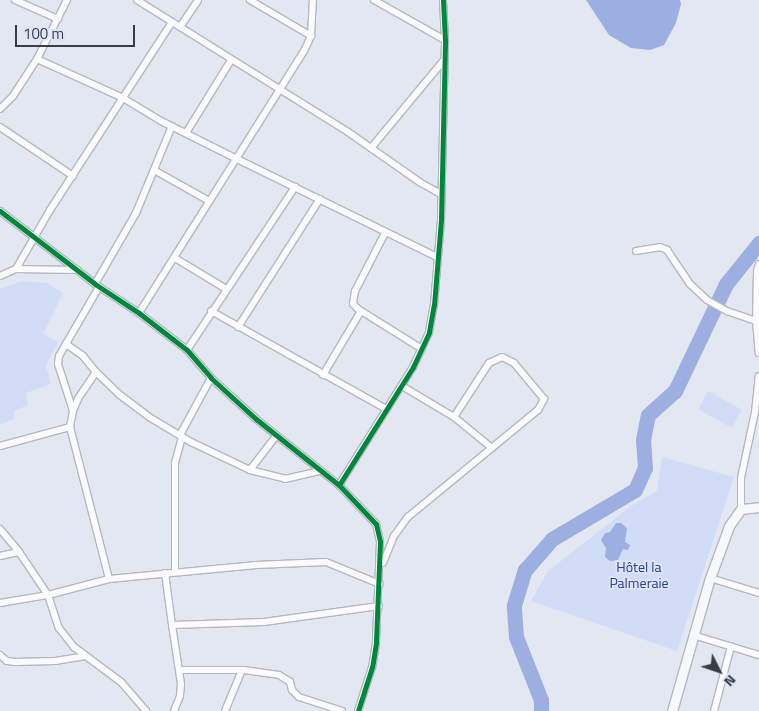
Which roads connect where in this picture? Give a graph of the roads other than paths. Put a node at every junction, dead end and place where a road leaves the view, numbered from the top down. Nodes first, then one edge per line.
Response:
1 (15, 0) edge
2 (67, 0) edge
3 (136, 0) edge
4 (198, 0) edge
5 (250, 0) edge
6 (313, 0) edge
7 (374, 0) edge
8 (443, 0) edge
9 (58, 19) junction
10 (172, 22) junction
11 (180, 27) junction
12 (311, 36) junction
13 (445, 40) junction
14 (38, 59) junction
15 (231, 60) junction
16 (444, 60) junction
17 (280, 90) junction
18 (124, 98) junction
19 (1, 107) edge
20 (172, 126) junction
21 (0, 127) edge
22 (186, 132) junction
23 (371, 148) junction
24 (235, 158) junction
25 (154, 170) junction
26 (73, 176) junction
27 (295, 187) junction
28 (441, 194) junction
29 (320, 199) junction
30 (209, 201) junction
31 (0, 211) edge
32 (385, 233) junction
33 (34, 237) junction
34 (636, 251) dead end
35 (437, 257) junction
36 (175, 258) junction
37 (759, 264) edge
38 (16, 269) junction
39 (77, 270) junction
40 (0, 276) edge
41 (97, 286) junction
42 (226, 289) junction
43 (211, 311) junction
44 (361, 311) junction
45 (139, 314) junction
46 (756, 321) junction
47 (238, 327) junction
48 (66, 344) junction
49 (422, 349) junction
50 (187, 350) junction
51 (759, 353) edge
52 (96, 372) junction
53 (323, 374) junction
54 (759, 376) edge
55 (211, 378) junction
56 (402, 386) junction
57 (386, 409) junction
58 (73, 411) junction
59 (454, 417) junction
60 (70, 427) junction
61 (181, 436) junction
62 (276, 436) junction
63 (0, 446) edge
64 (492, 448) junction
65 (250, 470) junction
66 (320, 471) junction
67 (339, 485) junction
68 (759, 508) edge
69 (741, 509) junction
70 (0, 529) edge
71 (19, 552) junction
72 (0, 556) edge
73 (380, 569) junction
74 (175, 572) junction
75 (166, 573) junction
76 (710, 578) junction
77 (109, 579) junction
78 (380, 584) junction
79 (759, 593) edge
80 (48, 595) junction
81 (0, 603) edge
82 (379, 606) junction
83 (172, 625) junction
84 (693, 635) junction
85 (730, 646) junction
86 (0, 655) edge
87 (759, 655) edge
88 (86, 656) junction
89 (180, 670) junction
90 (242, 670) junction
91 (146, 711) edge
92 (174, 711) edge
93 (225, 711) edge
94 (342, 711) edge
95 (358, 711) edge
96 (672, 711) edge
97 (714, 711) edge

1 - 9 street
2 - 9 street
3 - 10 street
4 - 11 street
5 - 12 street
6 - 12 street
7 - 13 street
8 - 13 street
9 - 14 street
10 - 11 street
10 - 18 street
11 - 15 street
12 - 17 street
13 - 16 street
14 - 18 street
14 - 19 street
15 - 17 street
15 - 22 street
16 - 23 street
16 - 28 street
17 - 23 street
17 - 24 street
18 - 20 street
18 - 26 street
20 - 22 street
20 - 25 street
21 - 26 street
22 - 24 street
23 - 28 street
24 - 27 street
24 - 30 street
25 - 30 street
25 - 41 street
26 - 33 street
27 - 29 street
27 - 42 street
28 - 35 street
29 - 32 street
29 - 47 street
30 - 36 street
31 - 33 street
32 - 35 street
32 - 44 street
33 - 38 street
33 - 39 street
34 - 46 street
35 - 49 street
36 - 42 street
36 - 45 street
37 - 46 street
38 - 39 street
38 - 40 street
39 - 41 street
41 - 45 street
41 - 48 street
42 - 43 street
43 - 47 street
43 - 50 street
44 - 49 street
44 - 53 street
45 - 50 street
46 - 51 street
47 - 53 street
48 - 52 street
48 - 58 street
49 - 56 street
50 - 55 street
52 - 58 street
52 - 61 street
53 - 57 street
54 - 69 street
55 - 61 street
55 - 62 street
56 - 57 street
56 - 59 street
57 - 67 street
58 - 60 street
59 - 64 street
59 - 64 street
60 - 63 street
60 - 77 street
61 - 65 street
61 - 74 street
62 - 65 street
62 - 66 street
64 - 73 street
65 - 66 street
66 - 67 street
67 - 73 street
68 - 69 main road
69 - 76 main road
70 - 71 street
71 - 72 street
71 - 80 street
73 - 78 street
74 - 75 street
74 - 78 street
75 - 77 street
75 - 83 street
76 - 79 street
76 - 84 main road
77 - 80 street
78 - 82 street
80 - 81 street
80 - 88 street
82 - 83 street
82 - 95 street
83 - 89 street
84 - 85 street
84 - 96 main road
85 - 87 street
85 - 97 street
86 - 88 street
88 - 91 street
89 - 90 street
89 - 92 street
90 - 93 street
90 - 94 street

